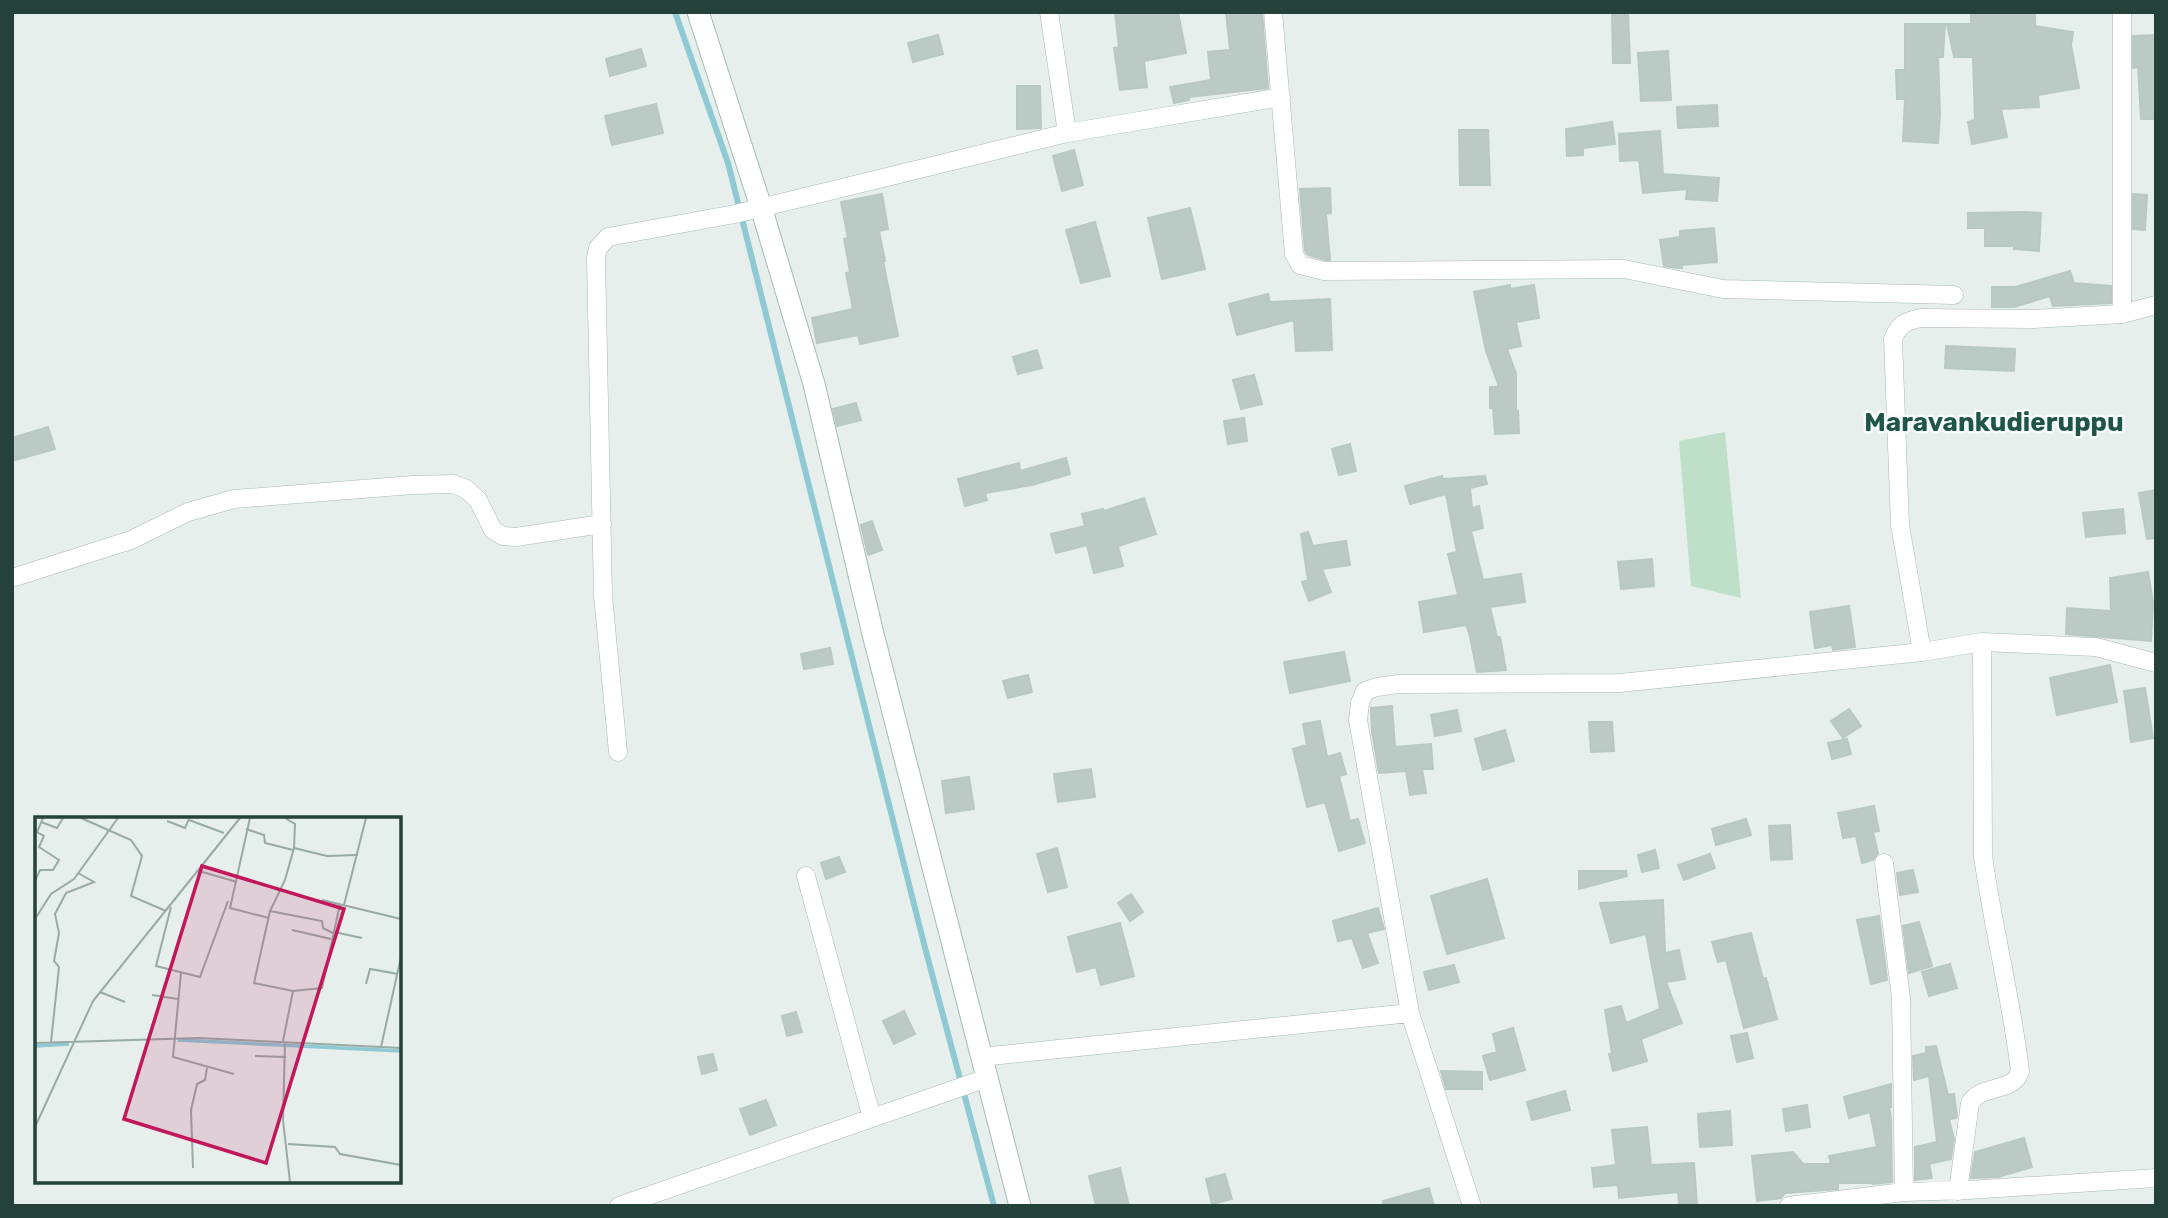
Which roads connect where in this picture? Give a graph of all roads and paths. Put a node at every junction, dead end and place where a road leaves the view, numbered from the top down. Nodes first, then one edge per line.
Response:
1 (698, 12) edge
2 (1049, 12) edge
3 (1273, 12) edge
4 (2122, 12) edge
5 (1281, 97) junction
6 (1067, 133) junction
7 (749, 210) junction
8 (1954, 295) dead end
9 (2156, 305) edge
10 (2122, 314) junction
11 (602, 524) junction
12 (12, 578) edge
13 (1982, 642) junction
14 (1922, 652) junction
15 (2156, 663) edge
16 (618, 752) dead end
17 (1884, 863) dead end
18 (806, 876) dead end
19 (1410, 1013) junction
20 (981, 1057) junction
21 (971, 1084) junction
22 (872, 1118) junction
23 (2156, 1178) edge
24 (1904, 1192) junction
25 (1965, 1195) edge
26 (619, 1206) edge
27 (1020, 1206) edge
28 (1472, 1206) edge
29 (1788, 1206) edge

1 - 7 street
2 - 6 street
3 - 5 street
4 - 10 street
5 - 6 street
5 - 8 street
6 - 7 street
7 - 11 street
7 - 20 street
9 - 10 street
10 - 14 street
11 - 12 street
11 - 16 street
13 - 14 street
13 - 15 street
13 - 25 street
14 - 19 street
17 - 24 street
18 - 22 street
19 - 20 street
19 - 28 street
20 - 21 street
21 - 22 street
21 - 27 street
22 - 26 street
23 - 25 street
24 - 25 street
24 - 29 street

